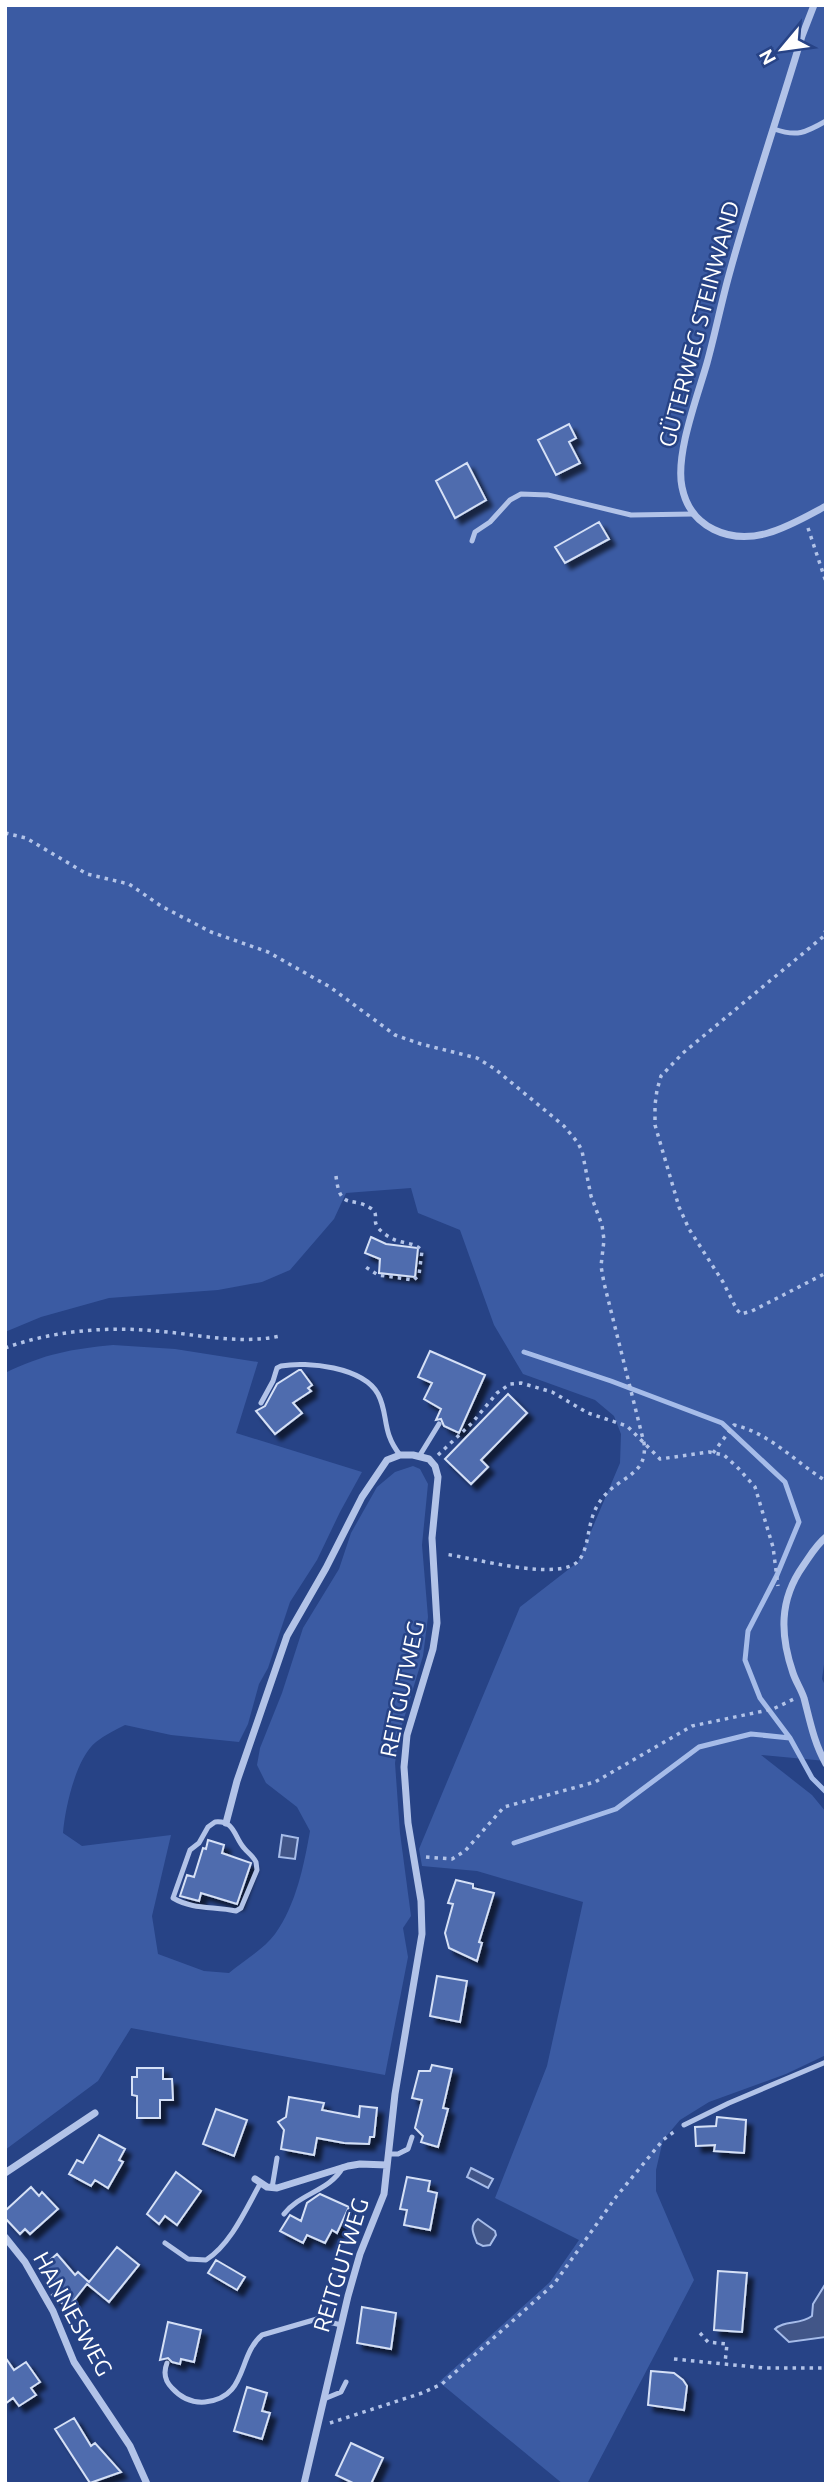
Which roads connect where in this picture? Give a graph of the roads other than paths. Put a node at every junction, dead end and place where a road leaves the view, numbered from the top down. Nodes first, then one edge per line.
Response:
1 (814, 5) edge
2 (826, 121) edge
3 (774, 129) junction
4 (826, 506) edge
5 (693, 514) junction
6 (472, 541) dead end
7 (261, 1403) dead end
8 (439, 1424) dead end
9 (400, 1455) junction
10 (420, 1455) junction
11 (826, 1537) edge
12 (826, 1763) edge
13 (226, 1823) junction
14 (826, 2062) edge
15 (94, 2113) dead end
16 (684, 2125) road end
17 (412, 2137) dead end
18 (388, 2154) junction
19 (277, 2158) dead end
20 (387, 2165) junction
21 (344, 2167) junction
22 (5, 2172) edge
23 (258, 2182) joint
24 (272, 2188) junction
25 (284, 2214) dead end
26 (5, 2237) edge
27 (165, 2243) dead end
28 (341, 2325) junction
29 (167, 2363) dead end
30 (346, 2382) dead end
31 (324, 2399) junction
32 (147, 2484) edge
33 (304, 2484) edge

1 - 3 street, GÜTERWEG STEINWAND
2 - 3 lane
3 - 5 street, GÜTERWEG STEINWAND
4 - 5 street
5 - 6 lane
7 - 9 lane
8 - 10 lane
9 - 10 street
9 - 13 street
10 - 18 street, REITGUTWEG
11 - 12 street
13 - 13 lane
14 - 16 lane
15 - 22 street
17 - 18 lane
18 - 20 street, REITGUTWEG
19 - 24 lane
20 - 21 street
20 - 28 street, REITGUTWEG
21 - 24 street
21 - 25 lane
23 - 24 street
23 - 27 lane
26 - 32 street, HANNESWEG
28 - 29 lane
28 - 31 street, REITGUTWEG
30 - 31 lane
31 - 33 street, REITGUTWEG

